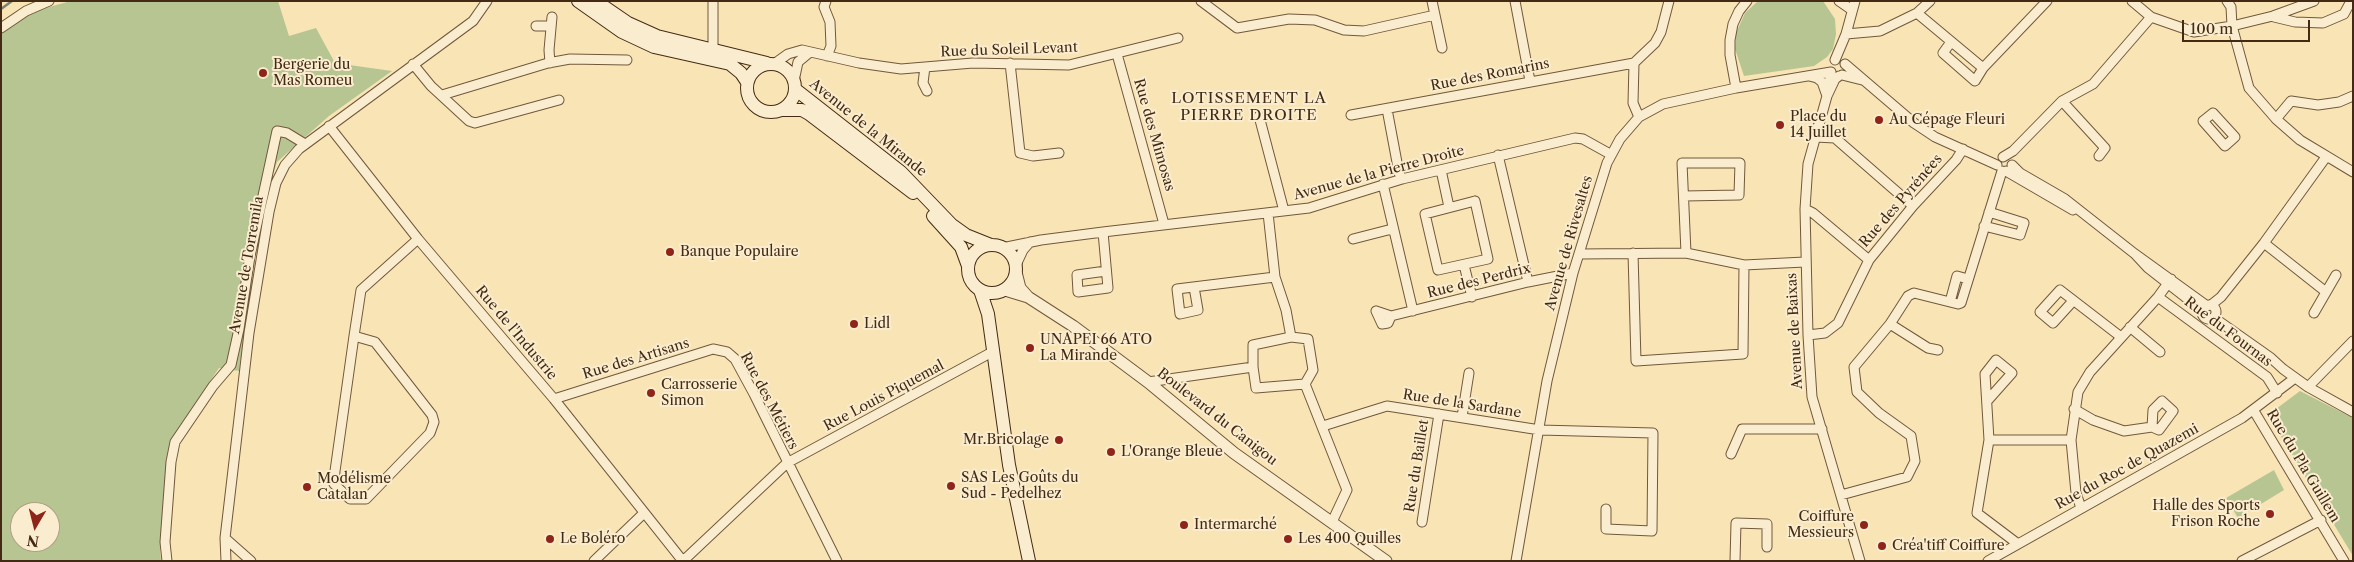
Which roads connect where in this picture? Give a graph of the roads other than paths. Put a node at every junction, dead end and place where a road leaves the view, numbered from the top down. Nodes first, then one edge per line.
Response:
1 (49, 1) edge
2 (481, 1) edge
3 (487, 1) edge
4 (578, 1) edge
5 (596, 1) edge
6 (713, 1) edge
7 (826, 1) edge
8 (1201, 1) edge
9 (1432, 1) edge
10 (1516, 1) edge
11 (1669, 1) edge
12 (1747, 1) edge
13 (1839, 1) edge
14 (1930, 1) edge
15 (2047, 1) edge
16 (2132, 1) edge
17 (2227, 1) edge
18 (2314, 1) edge
19 (2351, 1) edge
20 (1854, 6) edge
21 (480, 12) junction
22 (1917, 13) junction
23 (1434, 15) junction
24 (2273, 16) junction
25 (2151, 17) junction
26 (536, 26) dead end
27 (2232, 26) junction
28 (1, 28) edge
29 (1846, 34) junction
30 (1178, 38) dead end
31 (1951, 42) junction
32 (1442, 48) dead end
33 (713, 50) junction
34 (810, 52) junction
35 (1117, 54) junction
36 (827, 56) junction
37 (628, 60) dead end
38 (550, 63) junction
39 (1010, 63) junction
40 (1634, 63) junction
41 (413, 64) junction
42 (770, 64) junction
43 (925, 67) junction
44 (1838, 67) junction
45 (1983, 68) junction
46 (1807, 75) junction
47 (1530, 81) junction
48 (747, 82) junction
49 (795, 85) junction
50 (1736, 88) junction
51 (926, 91) dead end
52 (442, 95) junction
53 (1827, 96) junction
54 (2353, 96) edge
55 (559, 100) dead end
56 (2062, 101) junction
57 (1387, 108) junction
58 (783, 110) junction
59 (1351, 115) dead end
60 (1259, 116) dead end
61 (1639, 118) junction
62 (2276, 119) junction
63 (330, 126) junction
64 (1818, 126) junction
65 (1815, 137) junction
66 (1835, 138) junction
67 (305, 144) junction
68 (1963, 149) junction
69 (1059, 153) dead end
70 (1610, 154) junction
71 (1498, 155) junction
72 (2099, 156) dead end
73 (2326, 157) junction
74 (2004, 164) junction
75 (1441, 170) junction
76 (2353, 172) edge
77 (1402, 179) junction
78 (1383, 184) junction
79 (1684, 196) junction
80 (1913, 206) junction
81 (1449, 208) junction
82 (1805, 209) junction
83 (1284, 211) junction
84 (1988, 212) junction
85 (1268, 213) junction
86 (1825, 223) junction
87 (1164, 224) junction
88 (1984, 226) junction
89 (1804, 227) junction
90 (1392, 229) junction
91 (1103, 232) junction
92 (418, 239) junction
93 (1354, 239) dead end
94 (1030, 242) junction
95 (2264, 242) junction
96 (996, 246) junction
97 (1633, 253) junction
98 (1686, 253) junction
99 (1580, 254) junction
100 (1868, 260) junction
101 (1805, 262) junction
102 (1464, 265) junction
103 (1744, 265) junction
104 (968, 266) junction
105 (1016, 269) junction
106 (1106, 271) dead end
107 (1573, 273) junction
108 (2336, 275) dead end
109 (1275, 277) junction
110 (2170, 281) junction
111 (1528, 282) junction
112 (1194, 287) dead end
113 (980, 290) junction
114 (1001, 291) junction
115 (2326, 292) junction
116 (1028, 297) junction
117 (1472, 297) junction
118 (2158, 297) junction
119 (2073, 301) dead end
120 (1413, 311) junction
121 (2210, 311) junction
122 (2314, 313) dead end
123 (988, 314) junction
124 (1391, 316) dead end
125 (1890, 324) junction
126 (2130, 327) junction
127 (1808, 335) junction
128 (354, 336) junction
129 (1291, 337) junction
130 (2121, 337) junction
131 (2353, 341) edge
132 (1938, 350) dead end
133 (994, 351) junction
134 (727, 352) joint
135 (2160, 352) dead end
136 (1253, 367) junction
137 (2285, 371) junction
138 (1469, 373) dead end
139 (2296, 378) junction
140 (1148, 382) junction
141 (1305, 384) junction
142 (2313, 390) junction
143 (2277, 393) junction
144 (554, 399) junction
145 (1988, 400) dead end
146 (2353, 407) edge
147 (2074, 409) junction
148 (2254, 410) junction
149 (2353, 412) edge
150 (1440, 414) junction
151 (1462, 417) junction
152 (1323, 426) junction
153 (2152, 427) dead end
154 (1822, 429) junction
155 (1540, 430) junction
156 (1989, 440) junction
157 (2071, 440) junction
158 (1731, 454) dead end
159 (787, 463) junction
160 (1841, 494) junction
161 (2080, 508) junction
162 (1606, 509) dead end
163 (644, 513) junction
164 (2320, 520) junction
165 (1332, 522) junction
166 (1422, 522) dead end
167 (225, 538) junction
168 (2018, 544) junction
169 (1767, 547) dead end
170 (682, 560) edge
171 (167, 561) edge
172 (226, 561) edge
173 (251, 561) edge
174 (594, 561) edge
175 (838, 561) edge
176 (1029, 561) edge
177 (1386, 561) edge
178 (1516, 561) edge
179 (1735, 561) edge
180 (1860, 561) edge
181 (1988, 561) edge
182 (2242, 561) edge
183 (2344, 561) edge

1 - 28 street
2 - 21 street
3 - 21 street, Avenue de Torremila
4 - 48 main road
5 - 33 main road
6 - 33 street
7 - 36 street
8 - 23 street
9 - 23 street
10 - 47 street
11 - 40 street
12 - 50 street
13 - 20 street
14 - 22 street
15 - 45 street
16 - 25 street
17 - 27 street
18 - 24 street
19 - 24 street
20 - 29 street, Avenue de Baixas
21 - 41 street, Avenue de Torremila
22 - 29 street
22 - 31 street
23 - 32 street
24 - 27 street
25 - 27 street
25 - 56 street
26 - 38 street
27 - 62 street
29 - 44 street, Avenue de Baixas
30 - 35 street, Rue du Soleil Levant
31 - 45 street
31 - 45 street
33 - 42 main road
34 - 36 street, Rue du Soleil Levant
34 - 42 street, Rue du Soleil Levant
34 - 49 street
35 - 39 street, Rue du Soleil Levant
35 - 87 street, Rue des Mimosas
36 - 43 street, Rue du Soleil Levant
37 - 38 street
38 - 52 street
39 - 43 street, Rue du Soleil Levant
39 - 69 street
40 - 47 street, Rue des Romarins
40 - 61 street
41 - 52 street
41 - 63 street, Avenue de Torremila
42 - 48 main road
42 - 49 main road
43 - 51 street
44 - 46 street, Avenue de Rivesaltes
44 - 53 street, Avenue de Baixas
44 - 68 street, Rue du Fournas
46 - 50 street, Avenue de Rivesaltes
46 - 53 street
47 - 57 street, Rue des Romarins
48 - 58 main road
49 - 58 main road
49 - 96 main road, Avenue de la Mirande
50 - 61 street, Avenue de Rivesaltes
52 - 55 street
53 - 64 street, Avenue de Baixas
54 - 62 street
56 - 72 street
56 - 74 street
57 - 59 street, Rue des Romarins
57 - 77 street
58 - 104 main road, Avenue de la Mirande
60 - 83 street
61 - 70 street, Avenue de Rivesaltes
62 - 73 street
63 - 67 street, Avenue de Torremila
63 - 92 street, Rue de l'Industrie
64 - 65 street, Avenue de Baixas
64 - 66 street
65 - 66 street
65 - 82 street, Avenue de Baixas
66 - 80 street
67 - 167 street, Avenue de Torremila
67 - 171 street
68 - 74 street, Rue du Fournas
68 - 80 street, Rue des Pyrénées
70 - 71 street, Avenue de la Pierre Droite
70 - 99 street, Avenue de Rivesaltes
71 - 75 street, Avenue de la Pierre Droite
71 - 111 street
73 - 76 street
73 - 95 street
74 - 84 street
74 - 110 street, Rue du Fournas
75 - 77 street, Avenue de la Pierre Droite
75 - 81 street
77 - 78 street, Avenue de la Pierre Droite
78 - 83 street, Avenue de la Pierre Droite
78 - 90 street
79 - 79 street
79 - 98 street
80 - 100 street, Rue des Pyrénées
81 - 102 street
81 - 102 street
82 - 86 street
82 - 89 street, Avenue de Baixas
83 - 85 street, Avenue de la Pierre Droite
84 - 88 street
84 - 88 street
85 - 87 street, Avenue de la Pierre Droite
85 - 109 street
86 - 89 street
86 - 100 street
87 - 91 street, Avenue de la Pierre Droite
88 - 125 street
89 - 101 street, Avenue de Baixas
90 - 93 street
90 - 120 street
91 - 94 street, Avenue de la Pierre Droite
91 - 106 street
92 - 128 street
92 - 144 street, Rue de l'Industrie
94 - 96 street, Avenue de la Pierre Droite
94 - 105 street
95 - 115 street
95 - 121 street
96 - 104 main road
96 - 105 main road
97 - 98 street
97 - 99 street
97 - 103 street
98 - 103 street
99 - 107 street, Avenue de Rivesaltes
100 - 127 street, Rue des Pyrénées
101 - 103 street
101 - 127 street, Avenue de Baixas
102 - 117 street
104 - 113 main road
105 - 114 main road
105 - 116 street, Boulevard du Canigou
107 - 111 street, Rue des Perdrix
107 - 155 street, Avenue de Rivesaltes
108 - 115 street
109 - 112 street
109 - 129 street
110 - 118 street
110 - 121 street, Rue du Fournas
111 - 117 street, Rue des Perdrix
113 - 114 main road
113 - 123 main road
114 - 116 street, Boulevard du Canigou
114 - 123 main road
115 - 122 street
116 - 140 street, Boulevard du Canigou
117 - 120 street, Rue des Perdrix
118 - 126 street
118 - 143 street, Rue du Fournas
119 - 130 street
120 - 124 street, Rue des Perdrix
121 - 137 street, Rue du Fournas
123 - 133 main road
125 - 132 street
125 - 160 street
126 - 130 street
126 - 135 street
127 - 154 street, Avenue de Baixas
128 - 128 street
129 - 136 street
129 - 141 street
130 - 147 street
131 - 142 street
133 - 159 street, Rue Louis Piquemal
133 - 176 main road
134 - 144 street, Rue des Artisans
134 - 159 street, Rue des Métiers
136 - 140 street
136 - 141 street
137 - 139 street, Rue du Fournas
137 - 143 street, Rue du Roc de Quazemi
138 - 151 street
139 - 142 street, Rue du Fournas
139 - 143 street, Rue du Roc de Quazemi
140 - 165 street, Boulevard du Canigou
141 - 152 street
142 - 146 street, Rue du Fournas
142 - 149 street, Rue du Fournas
143 - 148 street, Rue du Roc de Quazemi
144 - 163 street, Rue de l'Industrie
145 - 156 street
147 - 153 street
147 - 157 street
148 - 161 street, Rue du Roc de Quazemi
148 - 164 street, Rue du Pla Guillem
150 - 151 street, Rue de la Sardane
150 - 152 street, Rue de la Sardane
150 - 166 street, Rue du Baillet
151 - 155 street, Rue de la Sardane
152 - 165 street
154 - 158 street
154 - 160 street, Avenue de Baixas
155 - 162 street, Rue de la Sardane
155 - 178 street, Avenue de Rivesaltes
156 - 157 street
156 - 168 street
157 - 161 street
159 - 170 street, Rue Louis Piquemal
159 - 175 street
160 - 180 street, Avenue de Baixas
161 - 168 street, Rue du Roc de Quazemi
163 - 170 street, Rue de l'Industrie
163 - 174 street
164 - 182 street
164 - 183 street, Rue du Pla Guillem
165 - 177 street, Boulevard du Canigou
167 - 172 street, Avenue de Torremila
167 - 173 street
168 - 181 street, Rue du Roc de Quazemi
169 - 179 street

